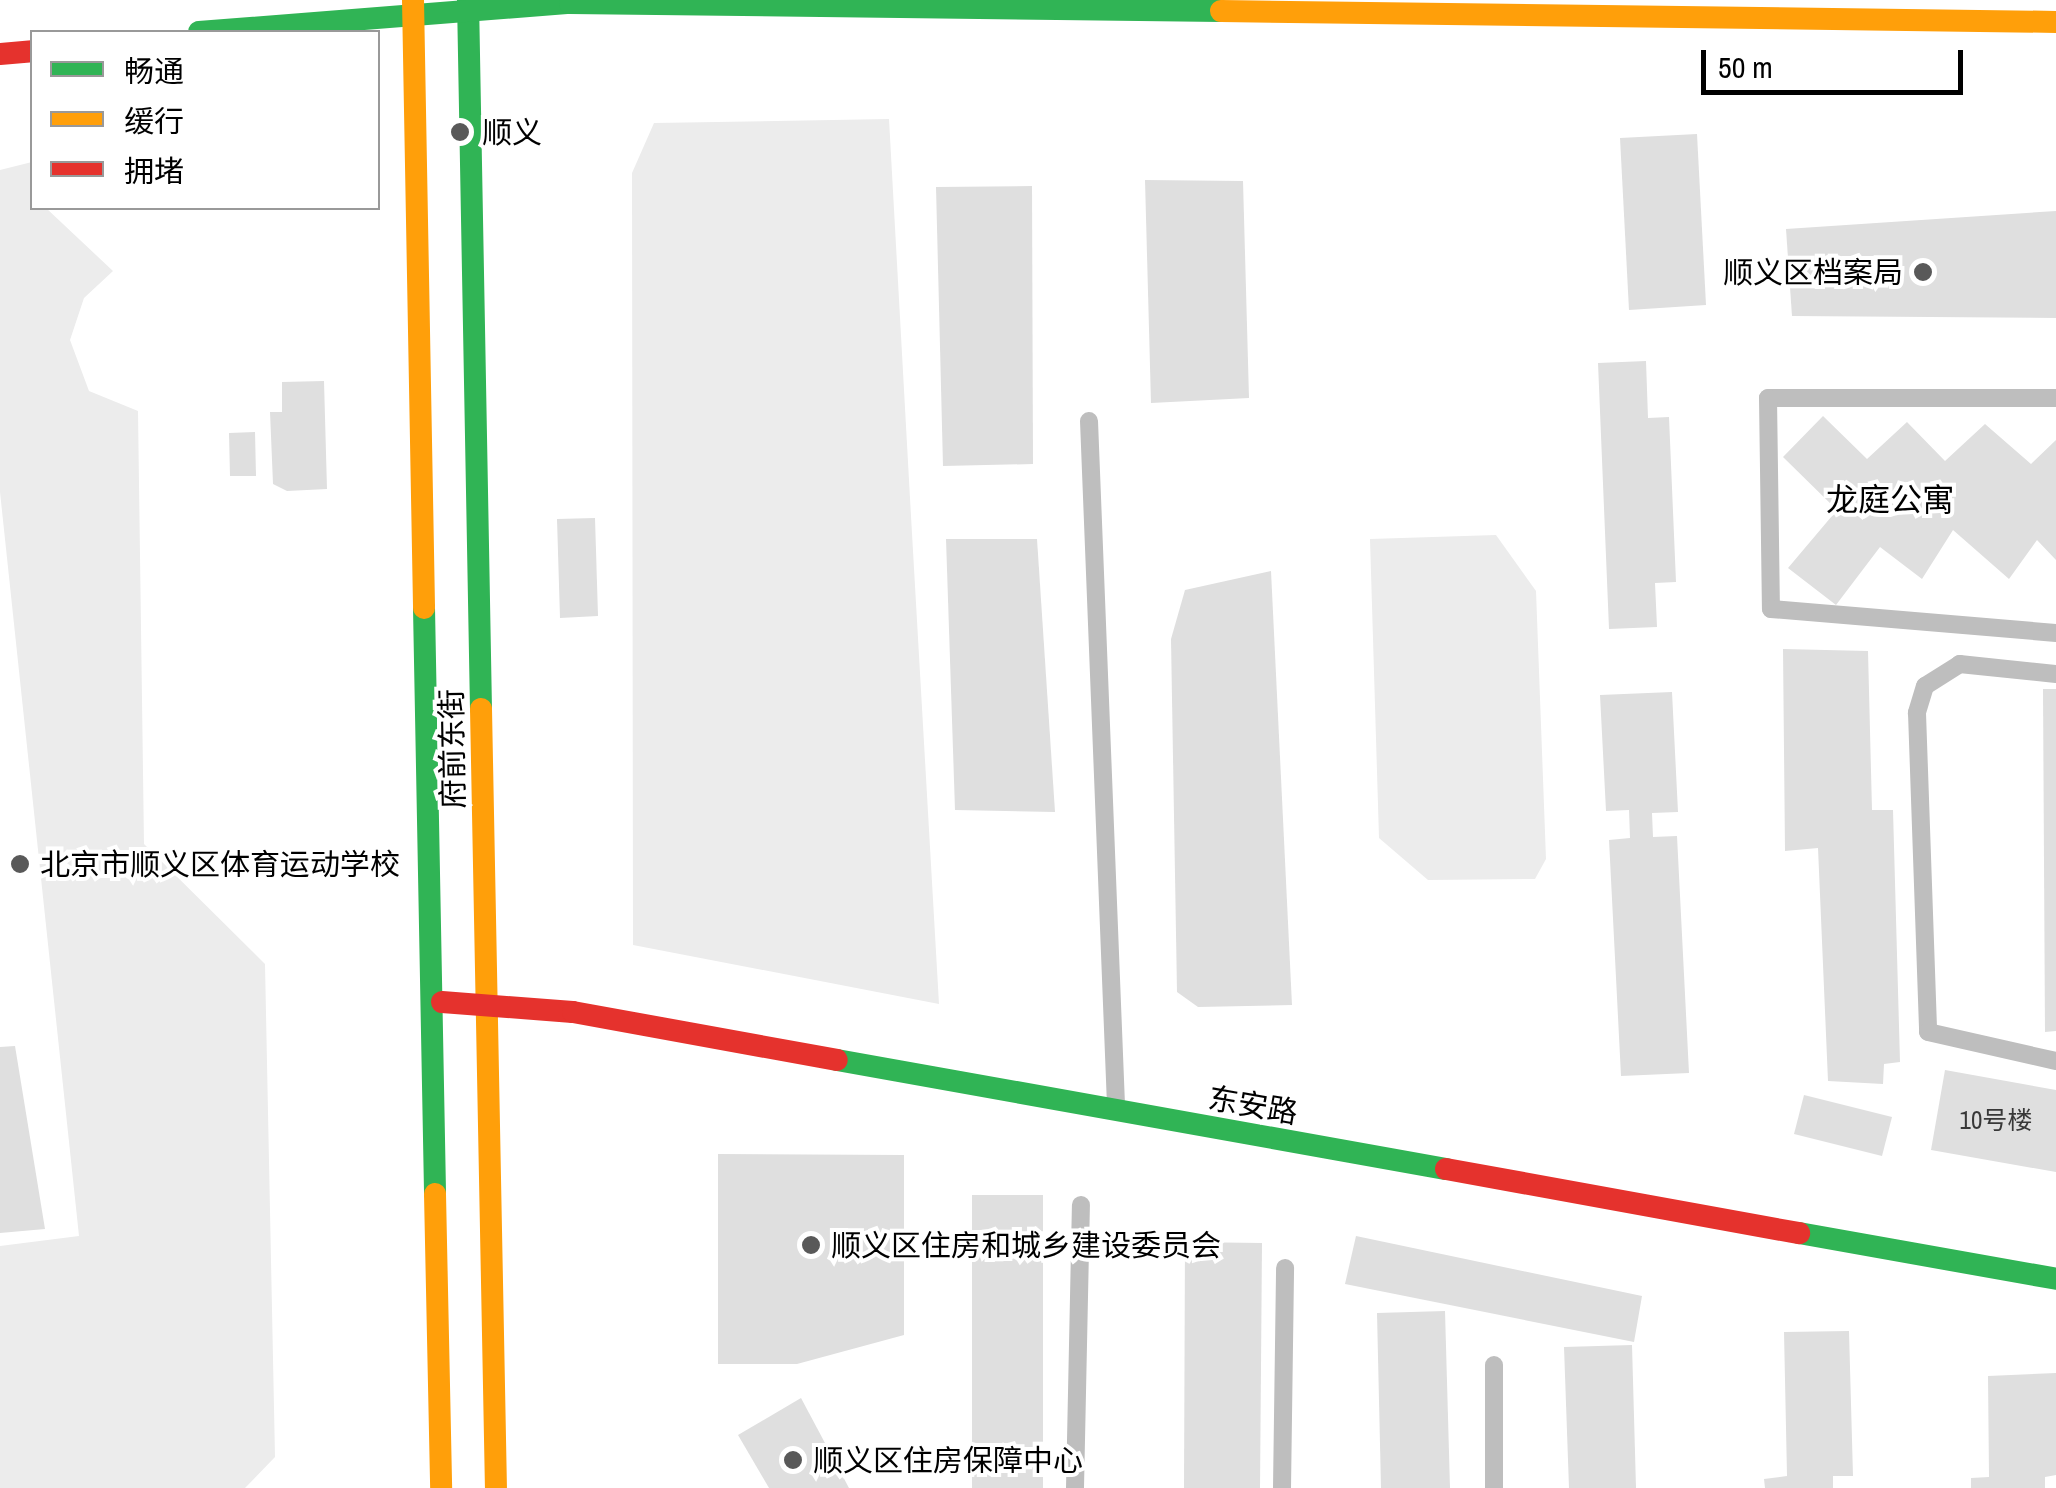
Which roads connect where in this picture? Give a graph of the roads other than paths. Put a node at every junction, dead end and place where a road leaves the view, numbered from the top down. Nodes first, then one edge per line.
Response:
1 (468, 4) edge
2 (414, 6) edge
3 (2056, 22) edge
4 (216, 30) edge
5 (30, 51) edge
6 (0, 54) edge
7 (2056, 398) edge
8 (1089, 421) dead end
9 (2056, 632) edge
10 (2056, 674) edge
11 (438, 1002) junction
12 (488, 1006) junction
13 (2056, 1061) edge
14 (1116, 1111) junction
15 (1081, 1204) dead end
16 (1285, 1268) dead end
17 (2056, 1279) edge
18 (1494, 1365) dead end
19 (440, 1488) edge
20 (496, 1488) edge
21 (1075, 1488) edge
22 (1282, 1488) edge
23 (1494, 1488) edge

1 - 2 main road
1 - 3 main road
1 - 12 main road, 府前东街
2 - 4 main road
2 - 11 main road, 府前东街
5 - 6 main road
7 - 9 lane
8 - 14 lane
10 - 13 lane
11 - 12 main road, 东安路
11 - 19 main road, 府前东街
12 - 14 main road, 东安路
12 - 20 main road, 府前东街
14 - 17 main road, 东安路
15 - 21 lane
16 - 22 lane
18 - 23 lane

